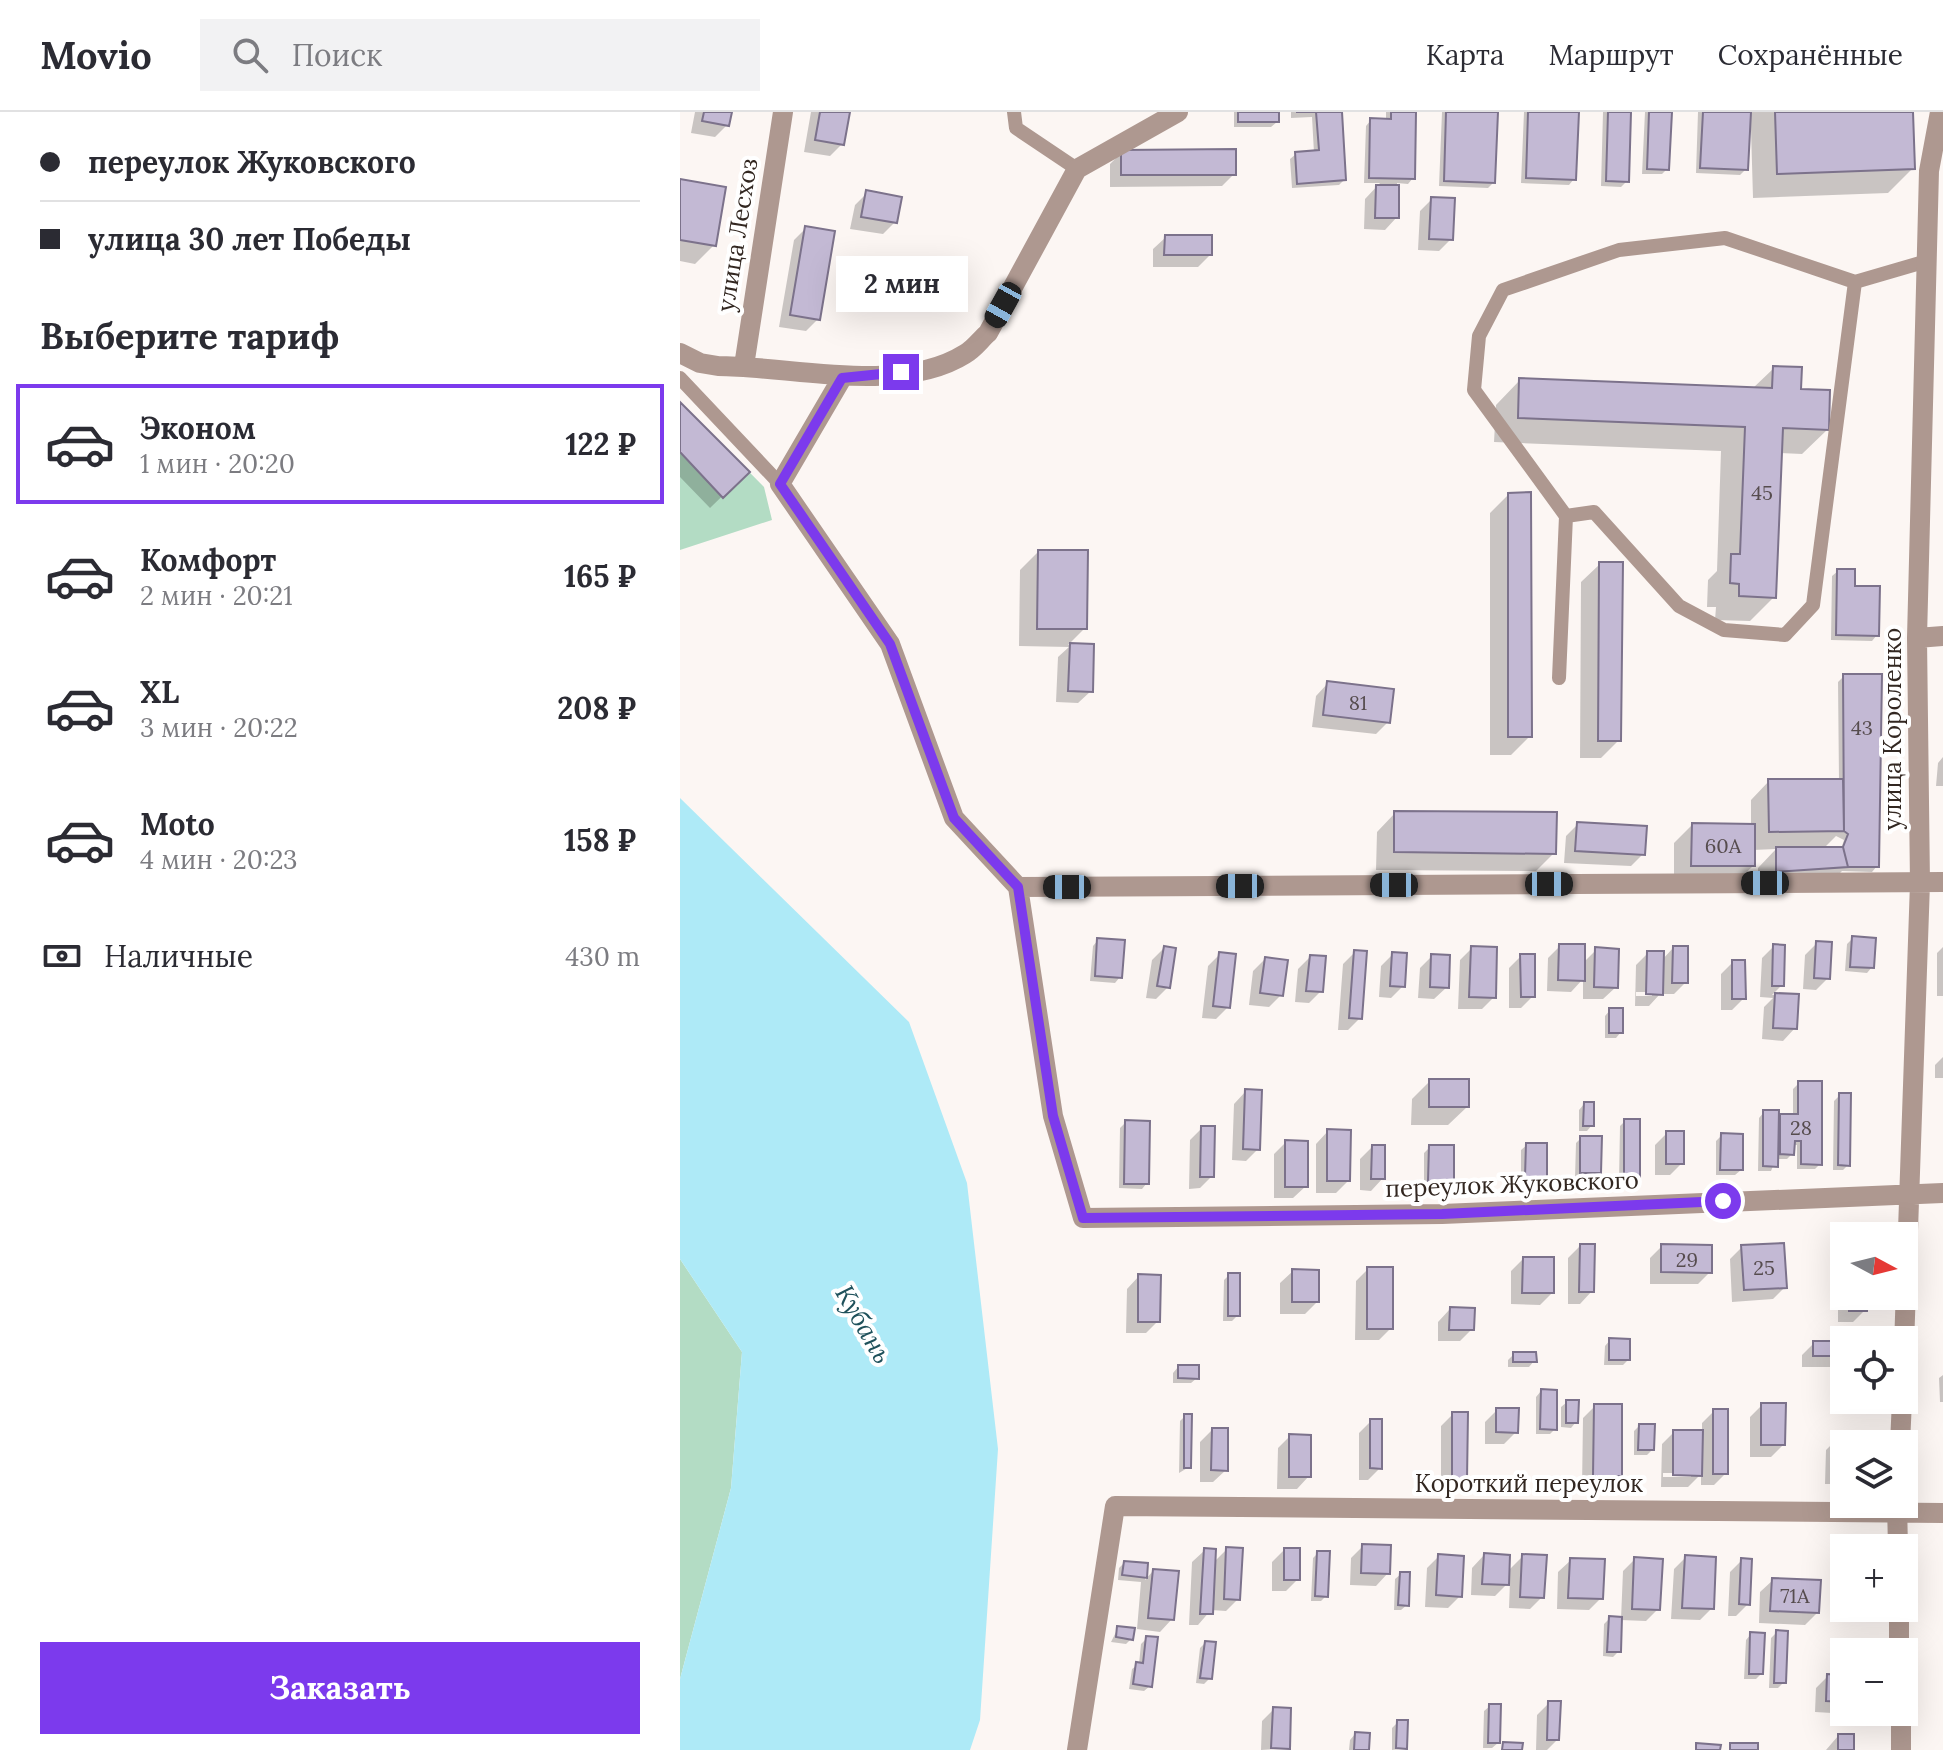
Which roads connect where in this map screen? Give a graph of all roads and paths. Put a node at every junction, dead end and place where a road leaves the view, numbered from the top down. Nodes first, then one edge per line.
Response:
1 (783, 112) edge
2 (1014, 112) edge
3 (1178, 112) edge
4 (1940, 112) edge
5 (1077, 169) junction
6 (1927, 261) junction
7 (1855, 282) junction
8 (680, 353) edge
9 (744, 366) junction
10 (680, 378) edge
11 (842, 378) junction
12 (780, 484) junction
13 (1566, 516) junction
14 (1943, 636) edge
15 (1917, 638) junction
16 (1559, 678) dead end
17 (1943, 882) edge
18 (1920, 883) junction
19 (1018, 887) junction
20 (1911, 1193) junction
21 (1943, 1193) edge
22 (1905, 1326) edge
23 (1830, 1508) edge
24 (1918, 1510) edge
25 (1943, 1513) edge
26 (1901, 1726) edge
27 (1077, 1750) edge
28 (1901, 1750) edge

1 - 9 street, улица Лесхоз
2 - 5 lane
3 - 5 street
4 - 6 street, улица Короленко
5 - 11 street
6 - 7 lane
6 - 15 street, улица Короленко
7 - 13 lane
7 - 13 lane
8 - 9 street
9 - 11 street
10 - 12 lane
11 - 12 street
12 - 19 street
13 - 16 lane
14 - 15 street
15 - 18 street, улица Короленко
17 - 18 street
18 - 19 street
18 - 20 street, улица Короленко
19 - 20 street, переулок Жуковского
20 - 21 street, переулок Жуковского
20 - 22 street, улица Короленко
23 - 27 street, Короткий переулок
24 - 25 street, Короткий переулок
26 - 28 street

